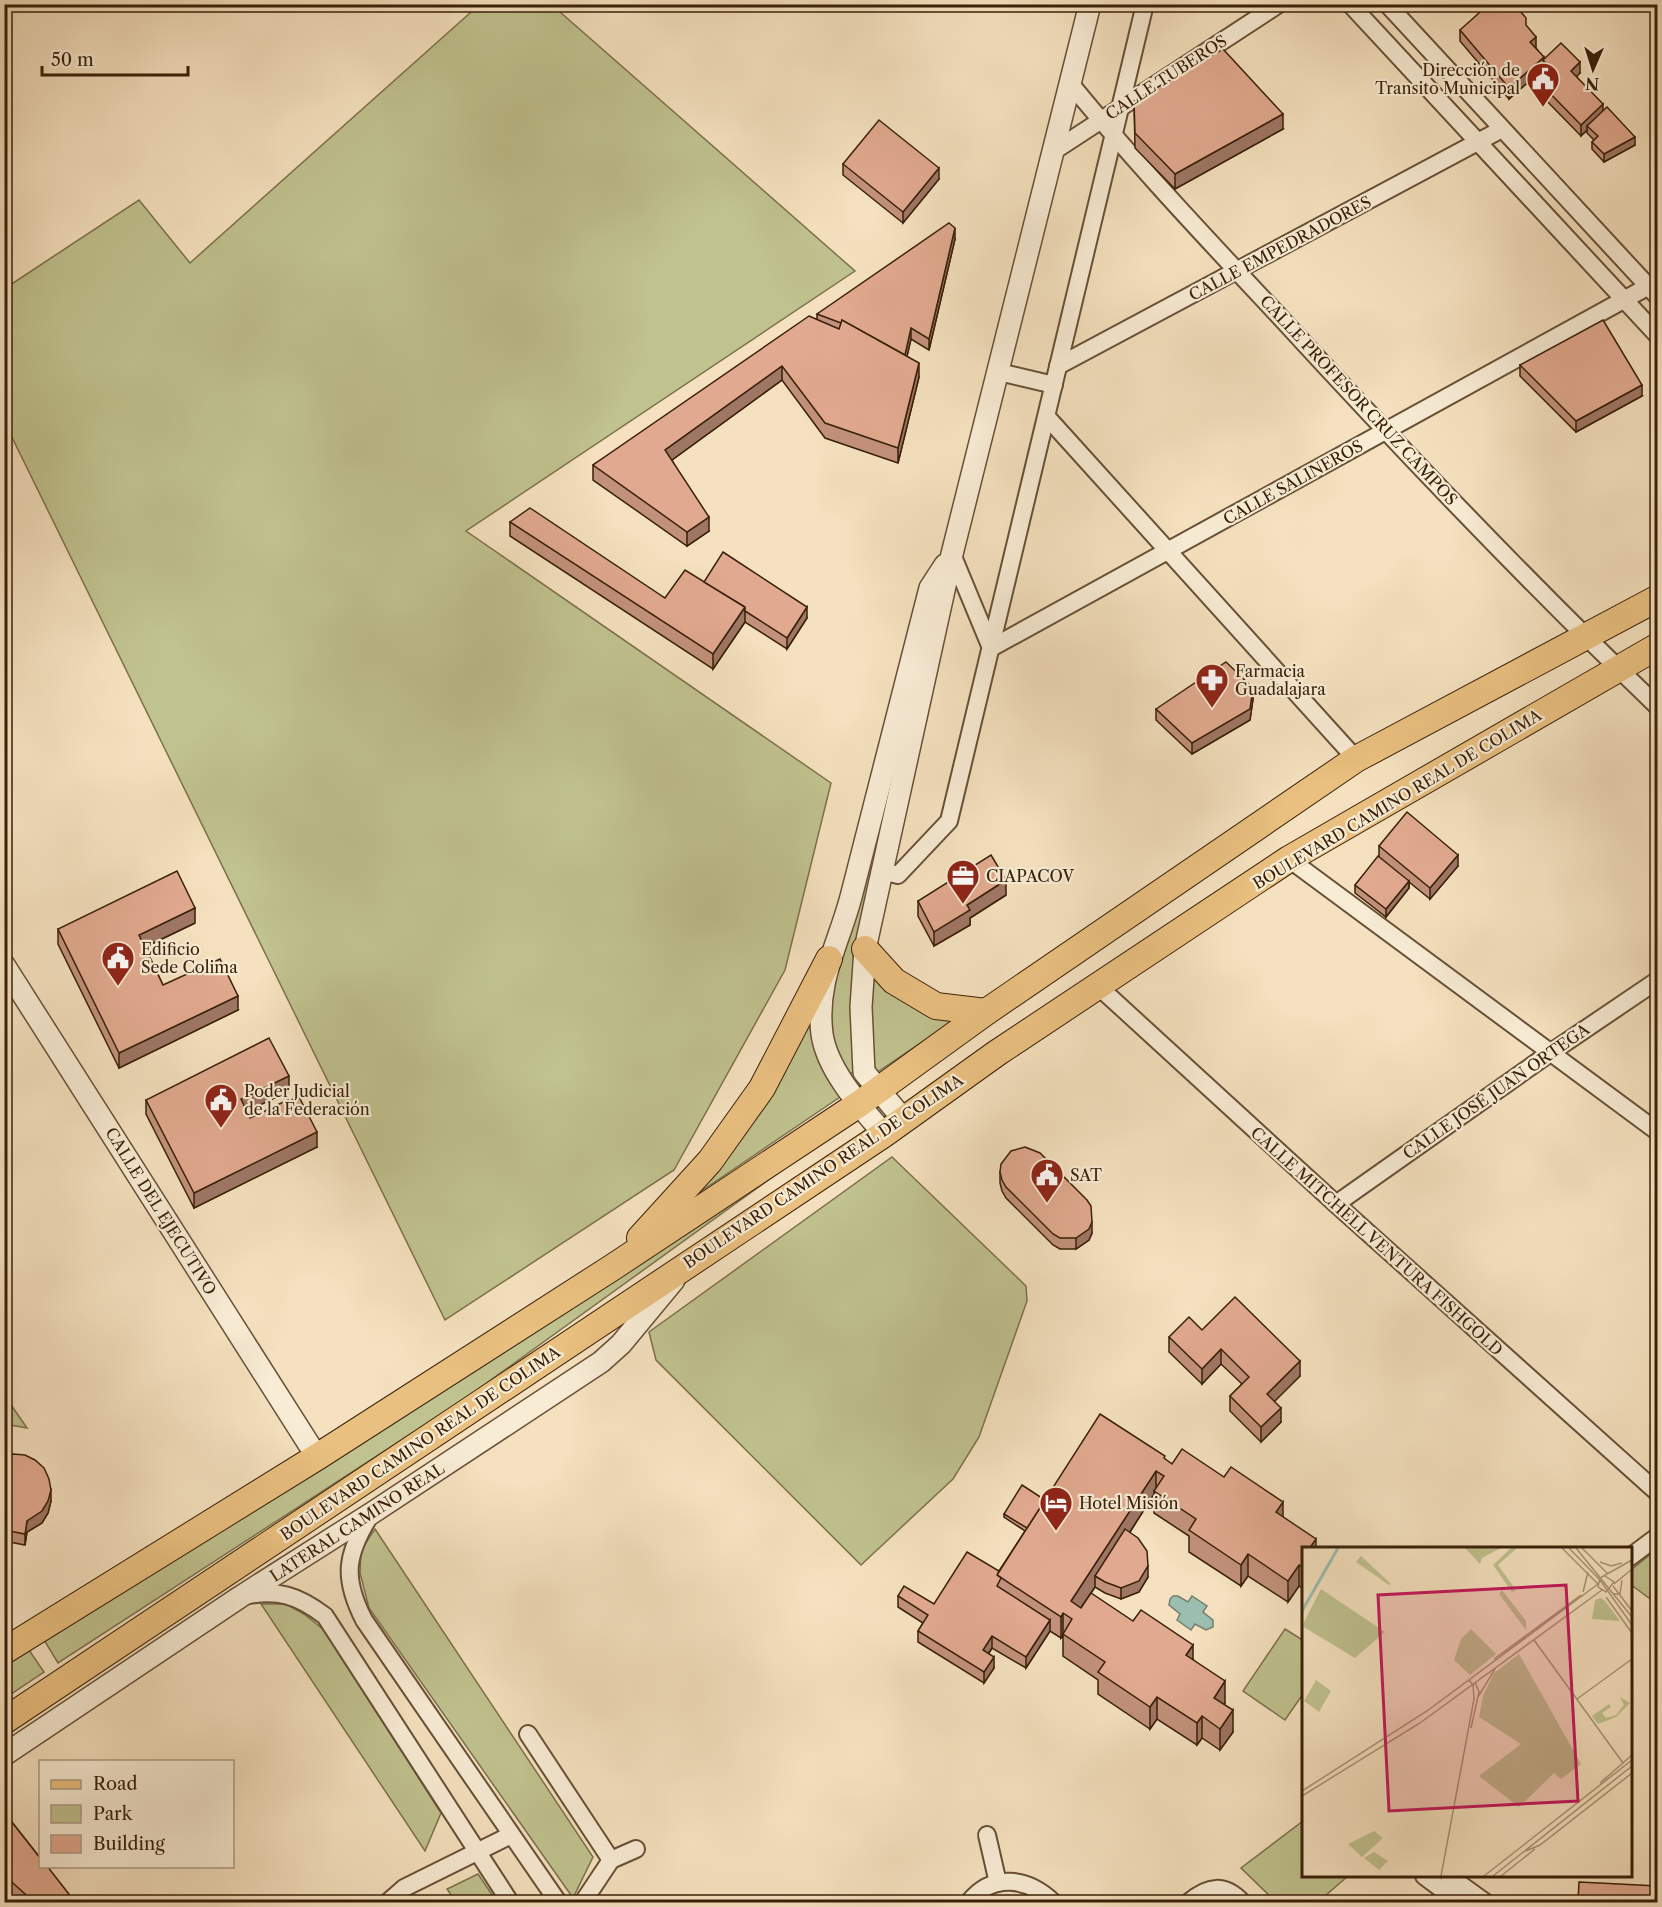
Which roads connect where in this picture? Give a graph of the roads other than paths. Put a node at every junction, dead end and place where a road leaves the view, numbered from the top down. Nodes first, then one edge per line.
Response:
1 (1090, 4) edge
2 (1145, 4) edge
3 (1278, 4) edge
4 (1350, 4) edge
5 (1387, 4) edge
6 (1070, 83) junction
7 (1121, 106) junction
8 (1100, 120) junction
9 (1502, 129) junction
10 (1114, 136) junction
11 (1478, 142) junction
12 (1054, 151) junction
13 (1238, 271) junction
14 (1654, 288) edge
15 (1624, 300) junction
16 (1658, 336) edge
17 (1058, 366) junction
18 (999, 372) junction
19 (1054, 385) junction
20 (1047, 417) junction
21 (1385, 431) junction
22 (1169, 551) junction
23 (952, 554) junction
24 (1658, 598) edge
25 (1585, 637) junction
26 (1658, 646) edge
27 (991, 648) junction
28 (1618, 669) junction
29 (1658, 707) edge
30 (1356, 759) junction
31 (1289, 859) junction
32 (890, 873) junction
33 (865, 949) junction
34 (829, 959) junction
35 (4, 965) edge
36 (1658, 980) edge
37 (1099, 987) junction
38 (986, 1012) junction
39 (1550, 1053) junction
40 (868, 1097) junction
41 (894, 1126) junction
42 (1658, 1132) edge
43 (1336, 1204) junction
44 (687, 1264) junction
45 (613, 1268) junction
46 (317, 1457) junction
47 (1658, 1493) edge
48 (372, 1513) junction
49 (1658, 1536) edge
50 (1632, 1556) edge
51 (240, 1597) junction
52 (4, 1651) edge
53 (4, 1721) edge
54 (528, 1734) dead end
55 (4, 1755) edge
56 (987, 1834) dead end
57 (511, 1835) junction
58 (636, 1849) dead end
59 (478, 1852) junction
60 (611, 1860) junction
61 (1427, 1877) edge
62 (1452, 1877) edge
63 (998, 1883) junction
64 (388, 1902) edge
65 (510, 1902) edge
66 (558, 1902) edge
67 (582, 1902) edge
68 (969, 1902) edge
69 (1053, 1902) edge
70 (1189, 1902) edge
71 (1242, 1902) edge
72 (1460, 1902) edge
73 (1485, 1902) edge

1 - 6 street
2 - 7 street
3 - 7 street, CALLE TUBEROS
4 - 11 street
5 - 9 street
6 - 8 street, CALLE PROFESOR CRUZ CAMPOS
6 - 12 street
7 - 8 street, CALLE TUBEROS
7 - 10 street
8 - 10 street, CALLE PROFESOR CRUZ CAMPOS
8 - 12 street, CALLE TUBEROS
9 - 11 street, CALLE EMPEDRADORES
9 - 14 street
10 - 13 street, CALLE PROFESOR CRUZ CAMPOS
10 - 17 street
11 - 13 street, CALLE EMPEDRADORES
11 - 15 street
12 - 18 street
13 - 17 street, CALLE EMPEDRADORES
13 - 21 street, CALLE PROFESOR CRUZ CAMPOS
14 - 15 street, CALLE SALINEROS
15 - 16 street
15 - 21 street, CALLE SALINEROS
17 - 19 street
18 - 19 street
18 - 23 street
19 - 20 street
20 - 22 street
20 - 27 street
21 - 22 street, CALLE SALINEROS
21 - 25 street, CALLE PROFESOR CRUZ CAMPOS
22 - 27 street, CALLE SALINEROS
22 - 30 street
23 - 27 street
23 - 32 street
23 - 34 street
24 - 25 main road
25 - 28 street, CALLE PROFESOR CRUZ CAMPOS
25 - 30 main road
26 - 28 main road, BOULEVARD CAMINO REAL DE COLIMA
27 - 32 street
28 - 29 street, CALLE PROFESOR CRUZ CAMPOS
28 - 31 main road, BOULEVARD CAMINO REAL DE COLIMA
30 - 38 main road
31 - 37 main road, BOULEVARD CAMINO REAL DE COLIMA
31 - 39 street
32 - 33 street
33 - 38 main road
33 - 40 street
34 - 40 street
34 - 45 main road
35 - 46 street, CALLE DEL EJECUTIVO
36 - 39 street, CALLE JOSÉ JUAN ORTEGA
37 - 41 main road, BOULEVARD CAMINO REAL DE COLIMA
37 - 43 street, CALLE MITCHELL VENTURA FISHGOLD
38 - 40 main road
39 - 42 street
39 - 43 street, CALLE JOSÉ JUAN ORTEGA
40 - 41 street
40 - 45 main road
41 - 44 main road, BOULEVARD CAMINO REAL DE COLIMA
43 - 47 street, CALLE MITCHELL VENTURA FISHGOLD
44 - 48 street, LATERAL CAMINO REAL
44 - 53 main road, BOULEVARD CAMINO REAL DE COLIMA
45 - 46 main road
46 - 52 main road
48 - 51 street, LATERAL CAMINO REAL
48 - 57 street
49 - 50 street
51 - 55 street, LATERAL CAMINO REAL
51 - 59 street
54 - 60 street
56 - 63 street
57 - 59 street
57 - 66 street
58 - 60 street
59 - 64 street
59 - 65 street
60 - 67 street
61 - 72 street
62 - 73 street
63 - 68 street
63 - 69 street
70 - 71 street

